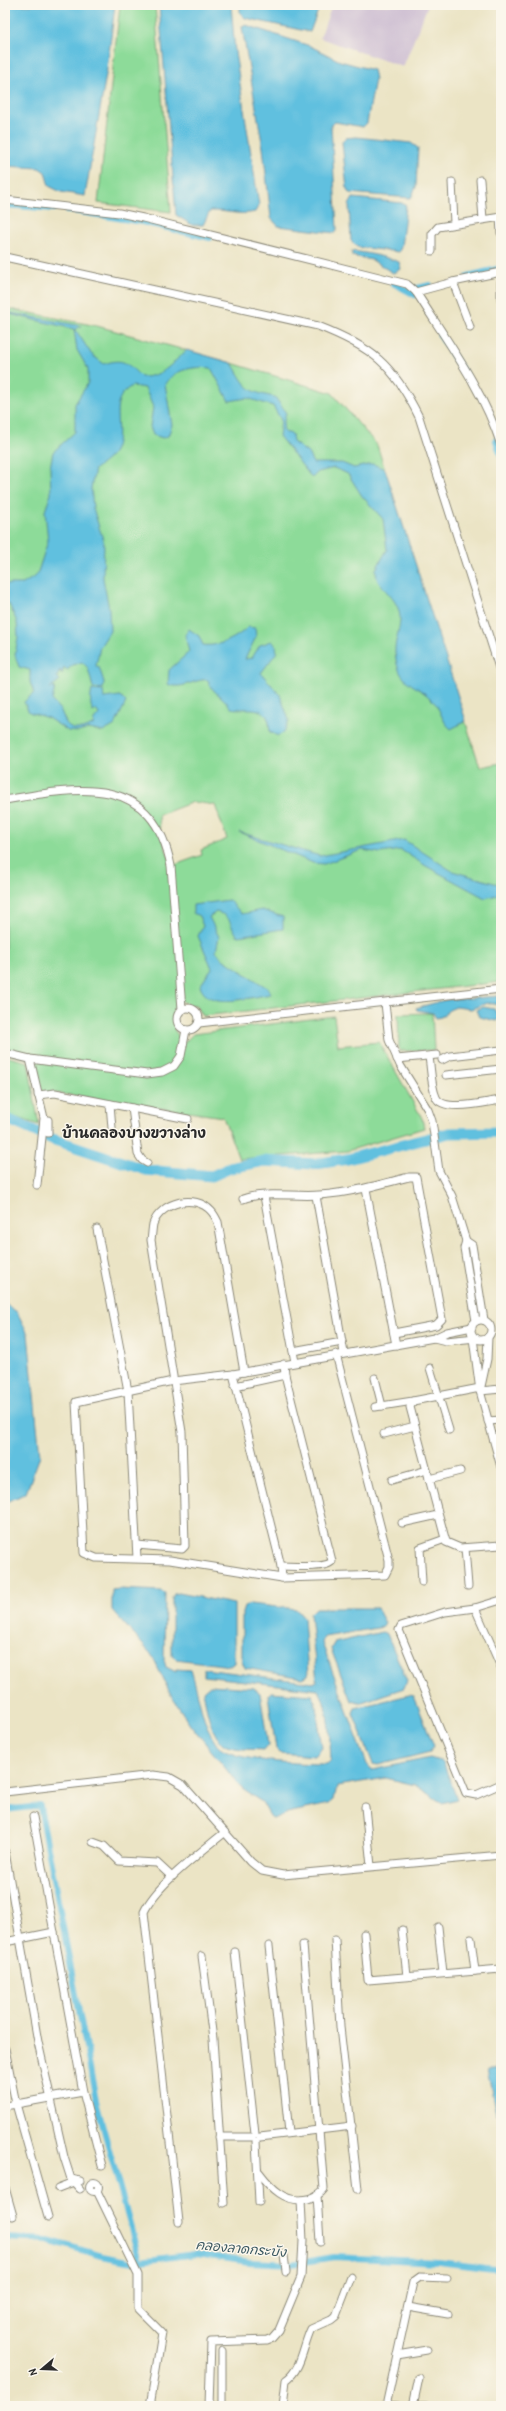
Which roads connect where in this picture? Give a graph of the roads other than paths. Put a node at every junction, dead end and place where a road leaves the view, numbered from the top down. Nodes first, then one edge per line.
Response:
1 (480, 180) dead end
2 (452, 182) dead end
3 (5, 200) edge
4 (501, 217) edge
5 (483, 220) junction
6 (454, 223) junction
7 (501, 233) edge
8 (432, 251) dead end
9 (5, 257) edge
10 (501, 272) edge
11 (454, 282) junction
12 (501, 282) edge
13 (415, 291) junction
14 (501, 299) edge
15 (470, 327) dead end
16 (501, 445) edge
17 (501, 674) edge
18 (5, 800) edge
19 (501, 989) edge
20 (385, 1003) junction
21 (182, 1009) junction
22 (199, 1022) junction
23 (186, 1030) junction
24 (501, 1050) edge
25 (5, 1053) edge
26 (437, 1057) junction
27 (30, 1059) junction
28 (397, 1059) junction
29 (501, 1069) edge
30 (446, 1075) dead end
31 (41, 1095) junction
32 (501, 1100) edge
33 (110, 1104) junction
34 (132, 1108) junction
35 (188, 1118) dead end
36 (112, 1128) dead end
37 (147, 1163) dead end
38 (37, 1185) dead end
39 (366, 1189) junction
40 (264, 1196) junction
41 (316, 1196) junction
42 (243, 1199) dead end
43 (97, 1229) dead end
44 (466, 1242) junction
45 (484, 1320) junction
46 (476, 1321) junction
47 (472, 1327) junction
48 (394, 1334) junction
49 (488, 1337) junction
50 (434, 1338) junction
51 (475, 1338) junction
52 (342, 1342) junction
53 (396, 1345) junction
54 (293, 1351) junction
55 (340, 1354) junction
56 (295, 1362) junction
57 (284, 1364) junction
58 (430, 1368) dead end
59 (244, 1372) junction
60 (233, 1374) junction
61 (285, 1375) junction
62 (374, 1378) dead end
63 (174, 1381) junction
64 (235, 1386) junction
65 (480, 1389) junction
66 (501, 1389) edge
67 (128, 1391) junction
68 (437, 1396) junction
69 (413, 1401) junction
70 (501, 1420) edge
71 (488, 1421) junction
72 (415, 1426) junction
73 (449, 1430) dead end
74 (384, 1434) dead end
75 (501, 1467) edge
76 (427, 1470) junction
77 (460, 1471) dead end
78 (429, 1479) junction
79 (392, 1480) dead end
80 (438, 1515) junction
81 (402, 1523) dead end
82 (445, 1539) junction
83 (137, 1545) junction
84 (501, 1545) edge
85 (465, 1548) junction
86 (137, 1558) junction
87 (281, 1566) junction
88 (282, 1578) junction
89 (422, 1582) dead end
90 (468, 1586) dead end
91 (501, 1600) edge
92 (475, 1608) junction
93 (501, 1667) edge
94 (501, 1784) edge
95 (5, 1792) edge
96 (365, 1807) dead end
97 (33, 1817) dead end
98 (224, 1833) junction
99 (93, 1842) dead end
100 (5, 1852) edge
101 (501, 1855) edge
102 (371, 1866) junction
103 (172, 1877) junction
104 (438, 1927) dead end
105 (402, 1930) dead end
106 (54, 1932) junction
107 (364, 1934) dead end
108 (20, 1939) junction
109 (471, 1939) dead end
110 (335, 1940) dead end
111 (5, 1942) edge
112 (303, 1945) dead end
113 (269, 1946) dead end
114 (235, 1952) dead end
115 (202, 1956) dead end
116 (501, 1969) edge
117 (475, 1971) junction
118 (443, 1973) junction
119 (407, 1976) junction
120 (5, 2049) edge
121 (83, 2092) junction
122 (51, 2098) junction
123 (16, 2104) junction
124 (5, 2106) edge
125 (352, 2126) junction
126 (318, 2129) junction
127 (289, 2132) junction
128 (219, 2137) junction
129 (256, 2137) junction
130 (102, 2166) dead end
131 (259, 2172) junction
132 (83, 2185) junction
133 (5, 2188) edge
134 (58, 2188) dead end
135 (358, 2189) dead end
136 (317, 2195) junction
137 (301, 2200) junction
138 (259, 2202) dead end
139 (224, 2203) dead end
140 (13, 2216) dead end
141 (48, 2217) dead end
142 (179, 2222) dead end
143 (320, 2242) dead end
144 (284, 2256) dead end
145 (286, 2271) dead end
146 (351, 2277) dead end
147 (447, 2278) dead end
148 (408, 2307) junction
149 (448, 2314) dead end
150 (427, 2350) dead end
151 (222, 2351) dead end
152 (397, 2355) junction
153 (419, 2378) dead end
154 (386, 2405) edge
155 (150, 2406) edge
156 (209, 2406) edge
157 (222, 2406) edge
158 (283, 2406) edge
159 (398, 2406) edge
160 (412, 2406) edge
161 (426, 2406) edge

1 - 5 street
2 - 6 street
3 - 13 street
4 - 5 street
4 - 7 street
5 - 6 street
6 - 8 street
9 - 17 street
10 - 11 street
11 - 13 street
11 - 15 street
12 - 14 street
13 - 16 street
18 - 21 street
19 - 20 street
20 - 22 street
20 - 28 street
21 - 22 street
21 - 23 street
22 - 23 street
23 - 27 street
24 - 26 street
25 - 27 street
26 - 28 street
26 - 32 street
27 - 31 street
28 - 44 street
29 - 30 street
31 - 33 street
31 - 38 street
33 - 34 street
33 - 36 street
34 - 35 street
34 - 37 street
39 - 41 street
39 - 48 street
39 - 48 street
40 - 41 street
40 - 42 street
40 - 54 street
41 - 52 street
43 - 67 street
44 - 45 street
44 - 46 street
45 - 46 street
45 - 49 street
46 - 47 street
47 - 50 street
47 - 51 street
48 - 53 street
49 - 51 street
49 - 65 street
50 - 51 street
50 - 53 street
51 - 65 street
52 - 54 street
52 - 55 street
53 - 55 street
54 - 56 street
55 - 56 street
55 - 88 street
56 - 57 street
57 - 59 street
57 - 61 street
58 - 68 street
59 - 60 street
59 - 63 street
60 - 63 street
60 - 64 street
61 - 64 street
61 - 87 street
62 - 69 street
63 - 67 street
63 - 83 street
64 - 87 street
65 - 66 street
65 - 68 street
65 - 71 street
67 - 83 street
67 - 86 street
68 - 69 street
68 - 73 street
69 - 72 street
70 - 71 street
71 - 75 street
72 - 74 street
72 - 76 street
76 - 78 street
76 - 79 street
77 - 78 street
78 - 80 street
80 - 81 street
80 - 82 street
82 - 85 street
82 - 89 street
83 - 86 street
84 - 85 street
85 - 90 street
86 - 88 street
87 - 88 street
91 - 92 street
92 - 93 street
92 - 94 street
95 - 98 street
96 - 102 street
97 - 106 street
98 - 102 street
98 - 103 street
99 - 103 street
100 - 108 street
101 - 102 street
103 - 142 street
104 - 118 street
105 - 119 street
106 - 108 street
106 - 121 street
107 - 119 street
108 - 111 street
108 - 122 street
109 - 117 street
110 - 125 street
112 - 126 street
113 - 127 street
114 - 129 street
115 - 128 street
116 - 117 street
117 - 118 street
118 - 119 street
120 - 123 street
121 - 122 street
121 - 130 street
122 - 123 street
122 - 132 street
123 - 124 street
123 - 141 street
125 - 126 street
125 - 135 street
126 - 127 street
126 - 136 street
127 - 129 street
128 - 129 street
128 - 139 street
129 - 131 street
131 - 137 street
131 - 138 street
132 - 134 street
132 - 155 street
133 - 140 street
136 - 137 street
136 - 143 street
137 - 156 street
144 - 145 street
146 - 158 street
147 - 148 street
148 - 149 street
148 - 152 street
150 - 152 street
151 - 157 street
152 - 154 street
153 - 160 street
154 - 159 street
160 - 161 street

